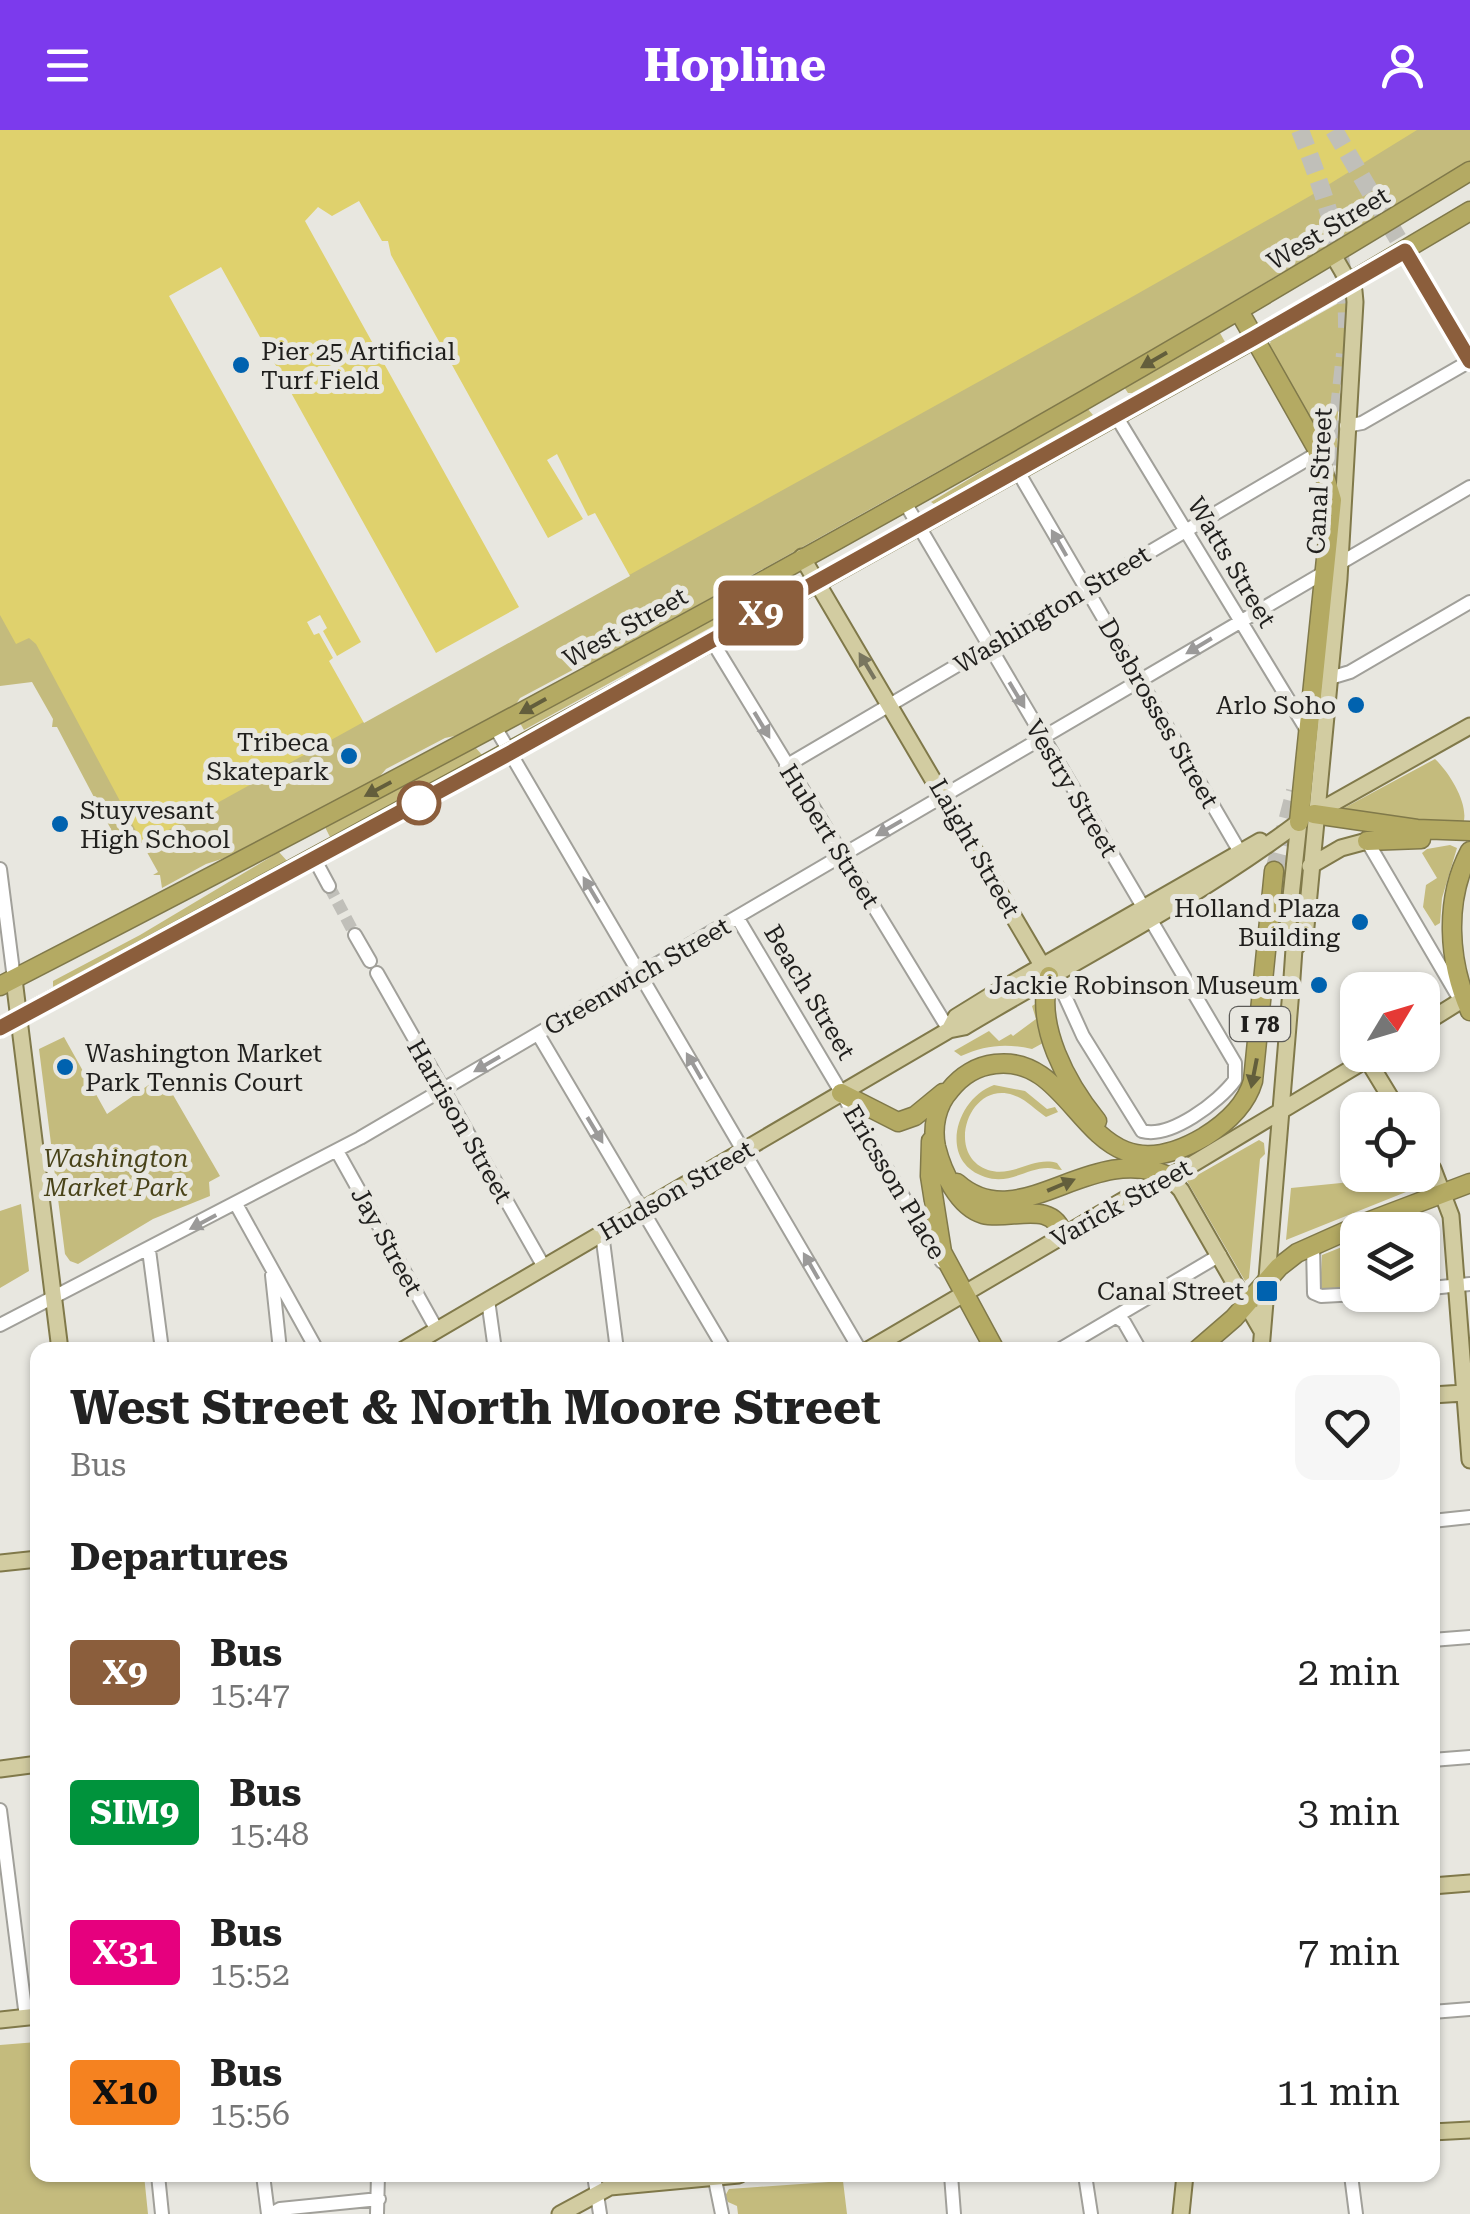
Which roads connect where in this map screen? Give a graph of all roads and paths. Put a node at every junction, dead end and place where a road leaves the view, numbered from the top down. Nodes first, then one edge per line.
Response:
1 (1470, 171) edge
2 (1470, 211) edge
3 (1405, 251) junction
4 (1333, 255) junction
5 (1350, 284) junction
6 (1239, 311) junction
7 (1254, 338) junction
8 (1470, 361) edge
9 (1116, 416) junction
10 (1346, 426) junction
11 (1318, 452) junction
12 (1017, 470) junction
13 (1470, 487) edge
14 (904, 501) junction
15 (918, 526) junction
16 (1184, 532) junction
17 (802, 557) junction
18 (1333, 568) junction
19 (816, 582) junction
20 (1086, 589) junction
21 (1470, 602) edge
22 (1240, 622) junction
23 (712, 641) junction
24 (988, 647) junction
25 (1330, 678) junction
26 (1140, 681) junction
27 (890, 706) junction
28 (1470, 726) edge
29 (495, 727) junction
30 (1308, 732) junction
31 (1042, 738) junction
32 (510, 753) junction
33 (786, 766) junction
34 (944, 796) junction
35 (1307, 818) junction
36 (1470, 831) edge
37 (1367, 840) junction
38 (1470, 852) edge
39 (843, 856) junction
40 (1242, 856) junction
41 (315, 860) junction
42 (1302, 865) junction
43 (0, 868) edge
44 (1274, 872) tunnel mouth
45 (329, 886) tunnel mouth
46 (1146, 914) junction
47 (737, 918) junction
48 (356, 935) tunnel mouth
49 (1046, 971) junction
50 (640, 974) junction
51 (7, 983) edge
52 (1467, 1001) edge
53 (1440, 1016) edge
54 (19, 1019) junction
55 (0, 1028) edge
56 (949, 1030) junction
57 (538, 1034) junction
58 (1344, 1072) edge
59 (1236, 1076) joint
60 (959, 1080) junction
61 (442, 1090) junction
62 (841, 1093) junction
63 (1282, 1108) junction
64 (934, 1130) junction
65 (1150, 1133) joint
66 (744, 1150) junction
67 (337, 1151) junction
68 (1130, 1152) junction
69 (944, 1168) junction
70 (1168, 1176) junction
71 (1470, 1182) edge
72 (1440, 1186) edge
73 (1443, 1192) junction
74 (236, 1204) junction
75 (642, 1210) junction
76 (602, 1233) junction
77 (1063, 1236) junction
78 (1313, 1244) junction
79 (149, 1250) junction
80 (1220, 1255) junction
81 (271, 1267) junction
82 (544, 1267) junction
83 (950, 1272) junction
84 (1266, 1281) junction
85 (1464, 1285) edge
86 (963, 1295) junction
87 (1340, 1296) edge
88 (54, 1298) junction
89 (488, 1300) junction
90 (1247, 1304) junction
91 (1116, 1317) junction
92 (978, 1322) junction
93 (0, 1325) edge
94 (437, 1330) junction
95 (1262, 1332) junction
96 (59, 1342) edge
97 (161, 1342) edge
98 (279, 1342) edge
99 (313, 1342) edge
100 (417, 1342) edge
101 (494, 1342) edge
102 (616, 1342) edge
103 (720, 1342) edge
104 (855, 1342) edge
105 (882, 1342) edge
106 (982, 1342) edge
107 (991, 1342) edge
108 (1072, 1342) edge
109 (1135, 1342) edge
110 (1206, 1342) edge
111 (1261, 1342) edge
112 (1467, 1392) edge
113 (1440, 1395) edge
114 (1470, 1460) edge
115 (1470, 1517) edge
116 (1440, 1520) edge
117 (30, 1559) edge
118 (0, 1563) edge
119 (1470, 1637) edge
120 (1440, 1639) edge
121 (1470, 1757) edge
122 (1440, 1759) edge
123 (30, 1765) edge
124 (0, 1769) edge
125 (0, 1810) edge
126 (1470, 1882) edge
127 (1440, 1885) edge
128 (30, 2003) edge
129 (1470, 2009) edge
130 (1440, 2011) edge
131 (30, 2016) edge
132 (0, 2020) edge
133 (1470, 2130) edge
134 (1440, 2132) edge
135 (159, 2182) edge
136 (265, 2182) edge
137 (595, 2182) edge
138 (651, 2182) edge
139 (715, 2182) edge
140 (952, 2182) edge
141 (1087, 2182) edge
142 (1183, 2182) edge
143 (1352, 2182) edge
144 (596, 2192) junction
145 (378, 2207) edge
146 (162, 2214) edge
147 (270, 2214) edge
148 (560, 2214) edge
149 (600, 2214) edge
150 (722, 2214) edge
151 (954, 2214) edge
152 (1091, 2214) edge
153 (1181, 2214) edge
154 (1356, 2214) edge

1 - 4 highway, West Street
2 - 3 highway
3 - 5 highway
3 - 8 street
4 - 5 main road, Canal Street
4 - 6 highway, West Street
5 - 7 highway
5 - 10 main road, Canal Street
6 - 7 highway, Canal Street
6 -> 14 highway, West Street
7 - 9 highway
7 - 11 highway, Canal Street
8 - 10 street
9 - 12 highway
9 - 16 street, Watts Street
10 - 18 main road, Canal Street
11 - 16 street, Washington Street
11 - 18 highway, Canal Street
12 - 15 highway
20 -> 12 street, Desbrosses Street
13 - 18 street, Greenwich Street
14 - 15 street, Vestry Street
14 - 17 highway, West Street
15 - 19 highway
15 - 24 street, Vestry Street
16 - 20 street, Washington Street
16 - 22 street, Watts Street
17 - 19 main road, Laight Street
17 -> 29 highway, West Street
18 - 22 street, Greenwich Street
18 - 25 main road, Canal Street
18 - 30 highway, Canal Street
19 - 23 highway
27 -> 19 main road, Laight Street
20 - 24 street, Washington Street
20 - 26 street, Desbrosses Street
21 - 25 street
22 -> 26 street, Greenwich Street
22 - 30 street, Watts Street
23 - 32 highway
23 -> 33 street, Hubert Street
24 - 27 street, Washington Street
24 -> 31 street, Vestry Street
25 - 35 main road, Canal Street
26 - 31 street, Greenwich Street
26 - 40 street, Desbrosses Street
27 - 33 street, Washington Street
27 - 34 main road, Laight Street
28 - 35 main road, Hudson Street
29 - 32 street
29 -> 51 highway, West Street
30 - 35 highway, Canal Street
31 - 34 street, Greenwich Street
31 - 46 street, Vestry Street
32 - 41 highway
50 -> 32 street
33 - 39 street, Hubert Street
34 -> 39 street, Greenwich Street
34 - 49 main road, Laight Street
35 - 36 highway
35 - 40 main road, Hudson Street
35 - 42 main road, Canal Street
36 - 37 highway
37 - 42 main road
37 - 52 street
38 - 52 highway
39 - 47 street, Greenwich Street
39 - 56 street, Hubert Street
40 - 42 main road
40 - 46 main road, Hudson Street
41 - 45 street
41 - 54 highway
42 - 63 main road, Canal Street
43 - 51 street
44 -> 68 highway, I 78
46 - 49 main road, Hudson Street
46 - 59 street, Vestry Street
47 - 50 street, Greenwich Street
47 - 62 street, Beach Street
48 - 61 street, Harrison Street
49 - 56 main road, Hudson Street
49 - 65 street, Laight Street
49 - 68 highway
50 - 57 street, Greenwich Street
66 -> 50 street
51 - 54 main road
52 - 53 main road
54 - 55 highway
54 - 88 main road
56 - 62 main road, Hudson Street
57 -> 61 street, Greenwich Street
57 -> 75 street
58 - 63 main road, Varick Street
59 - 65 street, Varick Street
60 - 62 highway
60 - 64 highway
60 - 68 highway
61 - 67 street, Greenwich Street
61 - 82 street, Harrison Street
62 - 66 main road, Hudson Street
62 - 83 street, Ericsson Place
63 - 70 main road, Varick Street
63 - 84 main road, Canal Street
64 - 69 highway
64 - 83 highway
66 - 75 main road, Hudson Street
104 -> 66 street
67 - 74 street, Greenwich Street
67 - 94 street, Jay Street
69 -> 70 highway
69 - 77 highway
70 - 77 main road, Varick Street
70 - 80 main road
71 - 73 highway
72 - 73 main road
73 - 78 highway
73 - 85 main road
74 -> 79 street, Greenwich Street
74 - 81 street
75 - 76 main road, Hudson Street
75 - 103 street
76 - 82 main road, Hudson Street
76 - 102 street
77 - 86 main road, Varick Street
78 - 84 highway
78 - 87 street
79 - 88 street, Greenwich Street
79 - 97 street
80 - 90 main road
80 - 91 street
81 - 98 street
81 - 99 street
82 - 89 main road, Hudson Street
83 - 86 highway
84 - 90 highway
84 - 95 main road, Canal Street
85 - 112 main road
86 - 92 highway
86 - 105 main road, Varick Street
88 - 93 street, Greenwich Street
88 - 96 main road
89 - 94 main road, Hudson Street
89 - 101 street
90 - 95 main road
90 - 110 highway
91 - 108 street
91 - 109 street
92 - 106 main road
92 - 107 highway
94 - 100 main road, Hudson Street
95 - 111 main road, Canal Street
112 - 113 main road
112 - 114 main road
115 - 116 street
117 - 118 main road
119 - 120 street
121 - 122 street
123 - 124 main road
125 - 128 street
126 - 127 main road
129 - 130 street
131 - 132 main road
133 - 134 main road
135 - 146 street
136 - 147 street
137 - 144 street
138 - 144 main road
139 - 150 street
140 - 151 street
141 - 152 street
142 - 153 main road
143 - 154 street
144 - 148 main road
144 - 149 street
145 - 147 street

